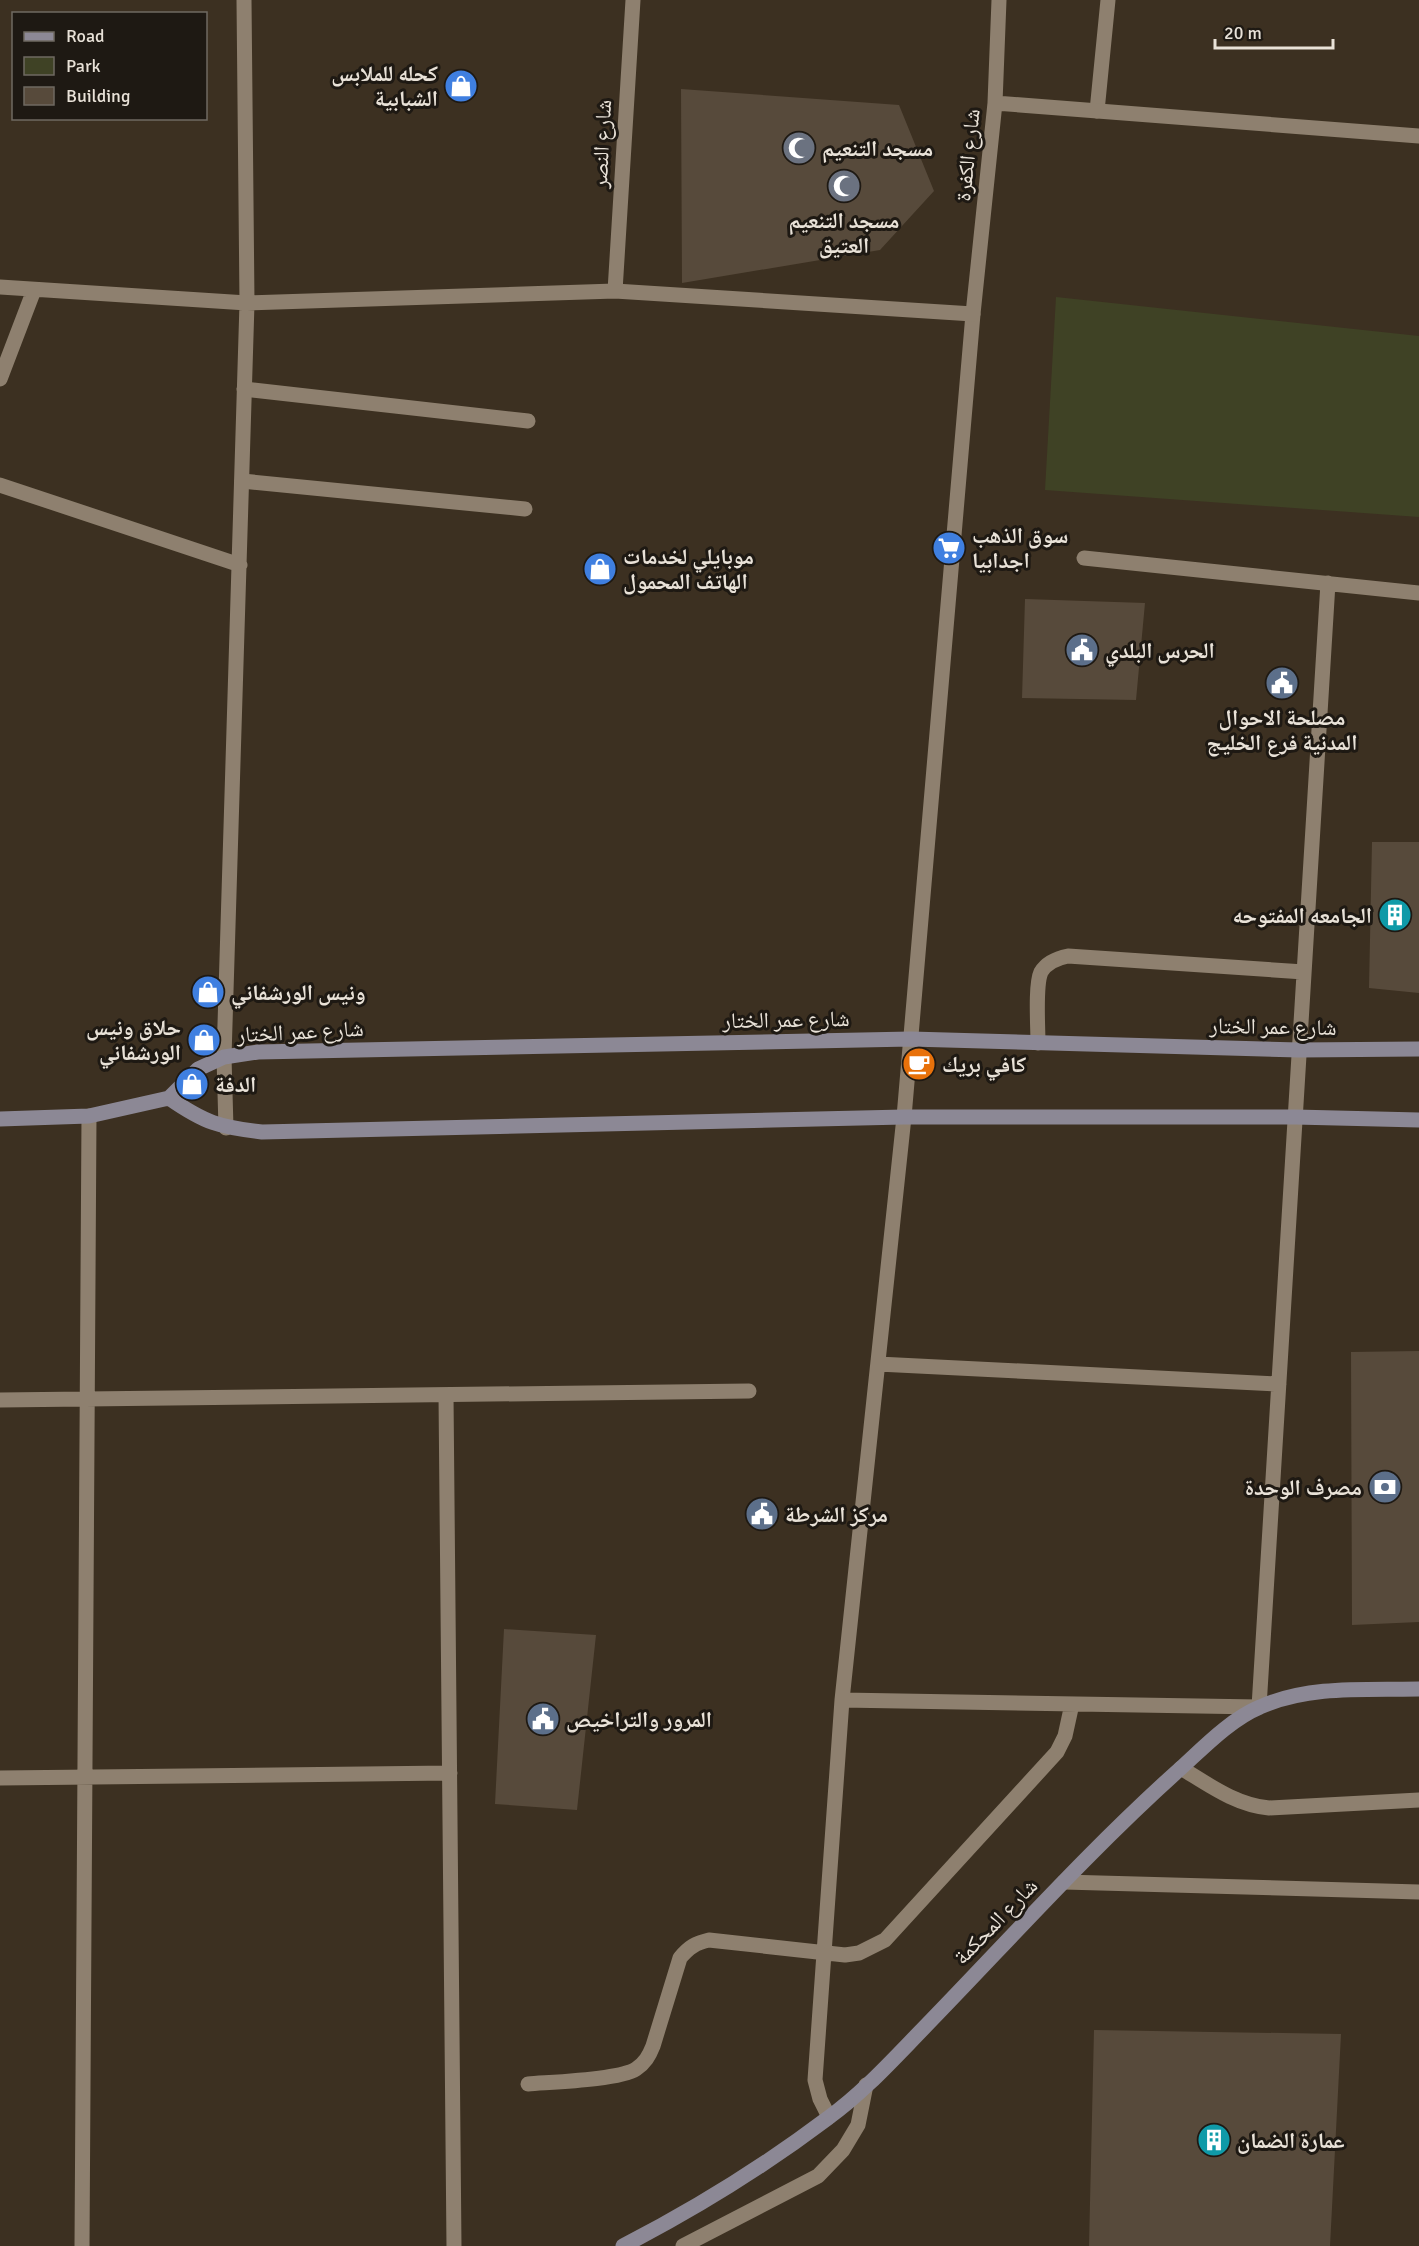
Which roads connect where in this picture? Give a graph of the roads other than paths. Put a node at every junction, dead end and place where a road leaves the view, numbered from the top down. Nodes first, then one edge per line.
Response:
1 (244, 0) edge
2 (633, 0) edge
3 (999, 0) edge
4 (1108, 0) edge
5 (995, 103) junction
6 (1097, 111) junction
7 (1419, 136) edge
8 (0, 287) edge
9 (34, 290) junction
10 (615, 291) junction
11 (247, 303) junction
12 (972, 314) junction
13 (0, 379) edge
14 (244, 389) junction
15 (528, 421) dead end
16 (242, 481) junction
17 (0, 485) edge
18 (525, 509) dead end
19 (1084, 558) dead end
20 (240, 565) junction
21 (1328, 583) junction
22 (1419, 593) edge
23 (1304, 972) junction
24 (911, 1039) junction
25 (1038, 1043) junction
26 (1419, 1049) edge
27 (1299, 1050) junction
28 (224, 1057) junction
29 (169, 1098) junction
30 (89, 1116) junction
31 (904, 1117) junction
32 (1295, 1117) junction
33 (0, 1119) edge
34 (1419, 1120) edge
35 (226, 1128) junction
36 (878, 1364) junction
37 (1279, 1384) junction
38 (749, 1391) dead end
39 (446, 1395) junction
40 (87, 1399) junction
41 (0, 1400) edge
42 (1419, 1689) edge
43 (842, 1700) junction
44 (1072, 1704) junction
45 (1259, 1707) junction
46 (1180, 1768) junction
47 (450, 1773) junction
48 (84, 1777) junction
49 (0, 1778) edge
50 (1419, 1800) edge
51 (1064, 1881) junction
52 (1419, 1892) edge
53 (824, 1954) junction
54 (528, 2085) dead end
55 (866, 2085) junction
56 (829, 2117) junction
57 (82, 2246) edge
58 (454, 2246) edge
59 (623, 2246) edge
60 (683, 2246) edge

1 - 11 street
2 - 10 street, شارع النصر
3 - 5 street, شارع الكفرة
4 - 6 street
5 - 6 street
5 - 12 street, شارع الكفرة
6 - 7 street
8 - 9 street
9 - 11 street
9 - 13 street
10 - 11 street
10 - 12 street
11 - 14 street
12 - 24 street, شارع الكفرة
14 - 15 street
14 - 16 street
16 - 18 street
16 - 20 street
17 - 20 street
19 - 21 street
20 - 28 street
21 - 22 street
21 - 23 street
23 - 25 street
23 - 27 street
24 - 25 street, شارع عمر الختار
24 - 28 street, شارع عمر الختار
24 - 31 street, شارع الكفرة
25 - 27 street, شارع عمر الختار
26 - 27 street, شارع عمر الختار
27 - 32 street
28 - 29 street, شارع عمر الختار
28 - 35 street
29 - 30 street
29 - 35 street
30 - 33 street
30 - 40 street
31 - 32 street
31 - 35 street
31 - 36 street, شارع الكفرة
32 - 34 street
32 - 37 street
36 - 37 street
36 - 43 street, شارع الكفرة
37 - 45 street
38 - 39 street
39 - 40 street
39 - 47 street
40 - 41 street
40 - 48 street
42 - 45 street, شارع المحكمة
43 - 44 street
43 - 53 street, شارع الكفرة
44 - 45 street
44 - 53 street
45 - 46 street, شارع المحكمة
46 - 50 street
46 - 51 street, شارع المحكمة
47 - 48 street
47 - 58 street
48 - 49 street
48 - 57 street
51 - 52 street
51 - 55 street, شارع المحكمة
53 - 54 street
53 - 56 street, شارع الكفرة
55 - 56 street, شارع المحكمة
55 - 60 street
56 - 59 street, شارع المحكمة

